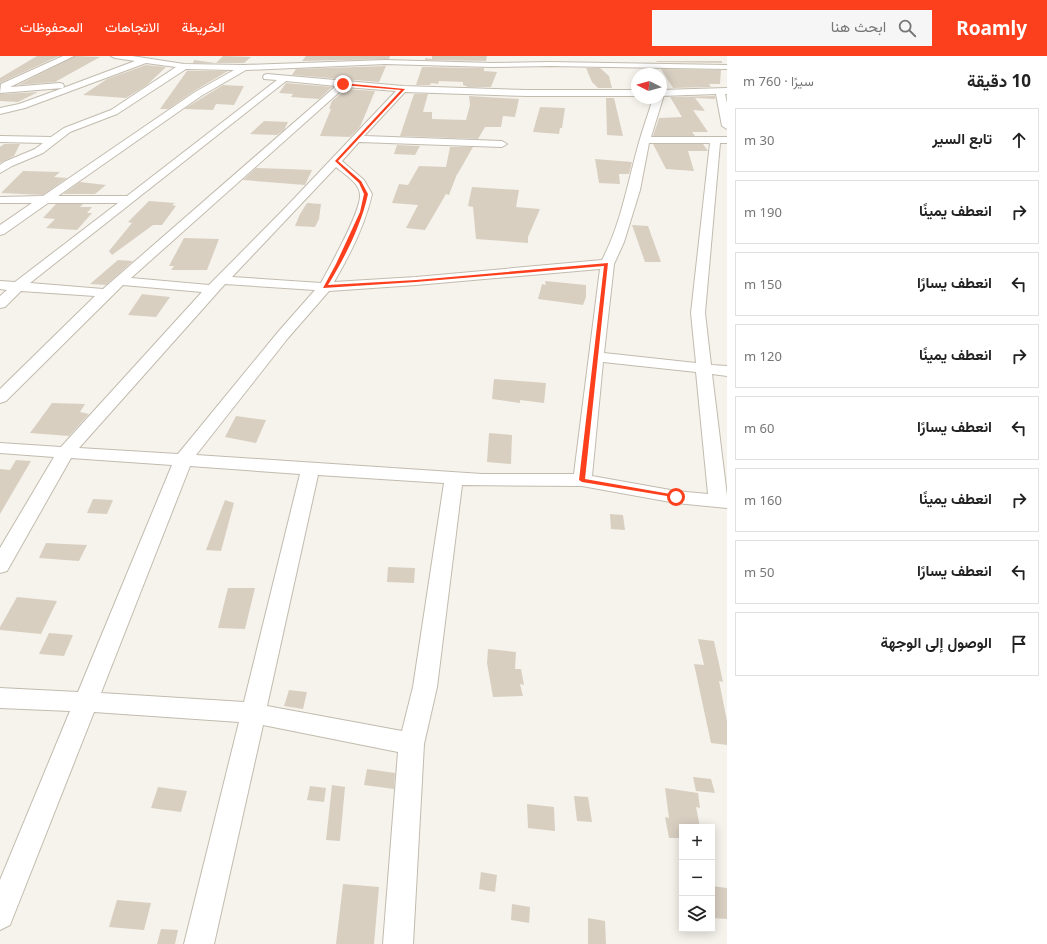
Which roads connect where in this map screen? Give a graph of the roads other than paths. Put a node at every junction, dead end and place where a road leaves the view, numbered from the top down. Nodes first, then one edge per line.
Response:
1 (70, 56) edge
2 (115, 56) edge
3 (326, 56) edge
4 (382, 56) edge
5 (451, 56) edge
6 (514, 56) edge
7 (555, 56) edge
8 (673, 56) edge
9 (133, 57) edge
10 (195, 59) dead end
11 (146, 60) junction
12 (373, 62) junction
13 (464, 64) junction
14 (519, 64) junction
15 (550, 64) junction
16 (317, 65) junction
17 (184, 66) junction
18 (678, 66) junction
19 (727, 67) edge
20 (244, 68) junction
21 (235, 74) junction
22 (284, 79) junction
23 (343, 84) junction
24 (78, 85) junction
25 (0, 89) edge
26 (404, 89) junction
27 (723, 91) edge
28 (631, 93) edge
29 (667, 93) edge
30 (656, 104) edge
31 (725, 108) edge
32 (0, 111) edge
33 (727, 126) edge
34 (0, 139) edge
35 (356, 139) junction
36 (55, 140) junction
37 (644, 140) junction
38 (721, 140) edge
39 (502, 144) dead end
40 (336, 161) junction
41 (0, 170) edge
42 (46, 199) junction
43 (130, 199) junction
44 (0, 200) edge
45 (0, 231) edge
46 (607, 264) junction
47 (120, 281) junction
48 (0, 285) edge
49 (217, 285) junction
50 (18, 286) junction
51 (325, 287) junction
52 (106, 293) junction
53 (0, 304) edge
54 (596, 357) junction
55 (704, 368) junction
56 (727, 371) edge
57 (0, 398) edge
58 (0, 448) edge
59 (66, 452) junction
60 (183, 460) junction
61 (310, 470) junction
62 (454, 478) junction
63 (582, 480) junction
64 (723, 501) edge
65 (0, 566) edge
66 (0, 698) edge
67 (86, 702) junction
68 (252, 713) junction
69 (411, 744) junction
70 (0, 915) edge
71 (199, 944) edge
72 (398, 944) edge

1 - 25 street
2 - 9 street
3 - 16 street
4 - 12 street
5 - 13 street
6 - 14 street
7 - 15 street
8 - 18 street
9 - 11 street
10 - 17 street
11 - 17 street
11 - 24 street
12 - 13 street
12 - 16 street
13 - 14 street
14 - 15 street
15 - 18 street
16 - 20 street
17 - 20 street
17 - 36 street
18 - 19 street
20 - 21 street
21 - 22 street
21 - 42 street
22 - 23 street
22 - 43 street
23 - 26 street
23 - 47 street
24 - 25 street
24 - 32 street
26 - 28 street
26 - 35 street
27 - 29 street
27 - 31 street
30 - 37 street
31 - 33 street
34 - 36 street
35 - 39 street
35 - 40 street
36 - 41 street
37 - 38 street
37 - 46 street
38 - 55 street
40 - 49 street
40 - 51 street
42 - 43 street
42 - 44 street
42 - 45 street
43 - 50 street
46 - 51 street
46 - 54 street
47 - 49 street
47 - 52 street
48 - 50 street
49 - 51 street
49 - 59 street
50 - 52 street
50 - 53 street
51 - 60 street
52 - 57 street
54 - 55 street
54 - 63 street
55 - 56 street
55 - 64 street
58 - 59 street
59 - 60 street
59 - 65 street
60 - 61 street
60 - 67 street
61 - 62 street
61 - 68 street
62 - 63 street
62 - 69 street
63 - 64 street
66 - 67 street
67 - 68 street
67 - 70 street
68 - 69 street
68 - 71 street
69 - 72 street

